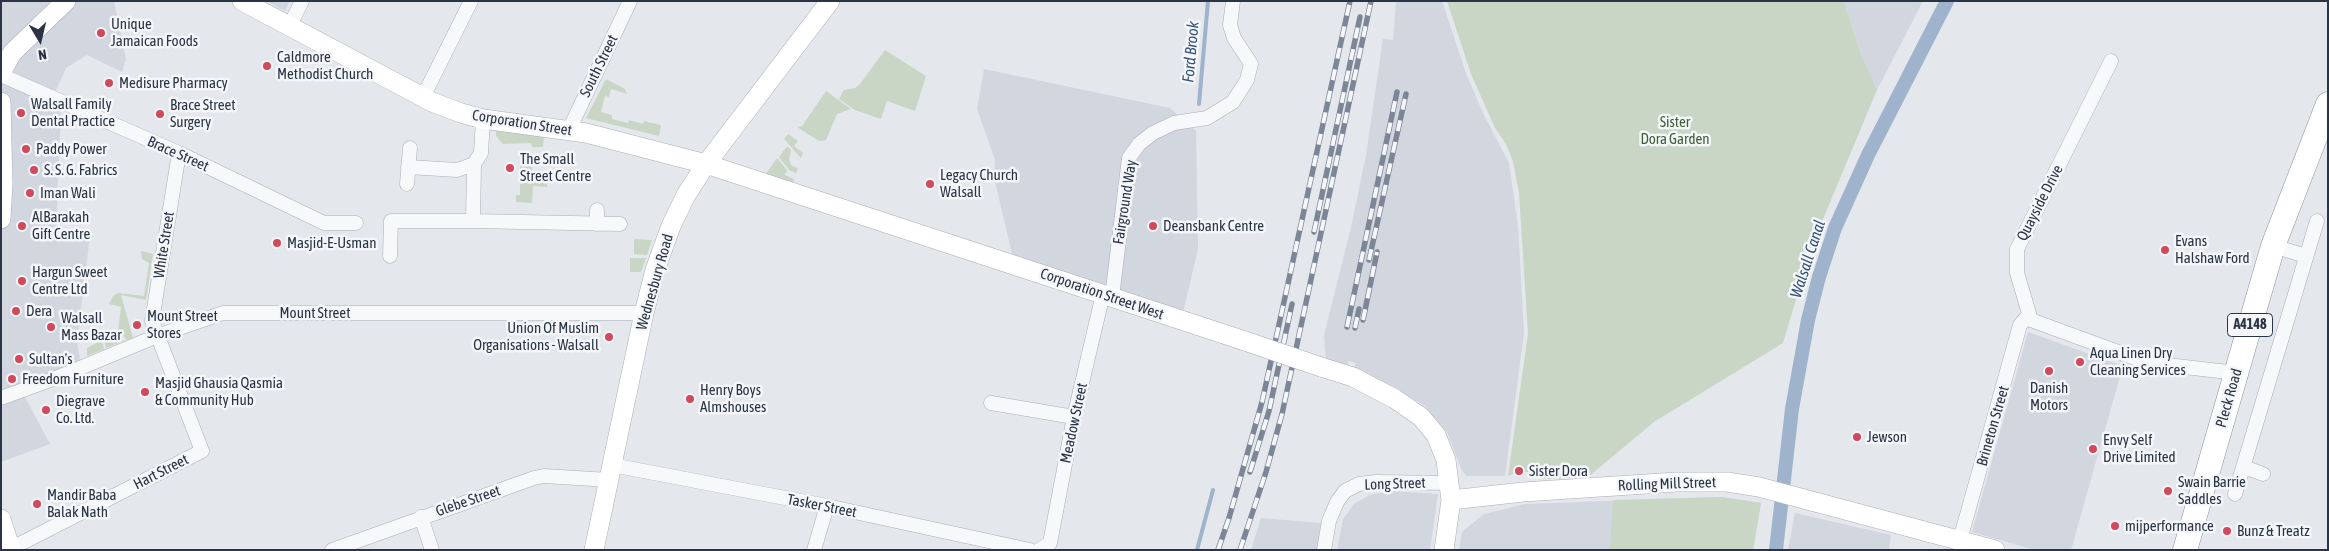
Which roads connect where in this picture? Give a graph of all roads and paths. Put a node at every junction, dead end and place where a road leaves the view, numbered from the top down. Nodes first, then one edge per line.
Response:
1 (66, 1) edge
2 (242, 1) edge
3 (302, 1) edge
4 (471, 1) edge
5 (630, 1) edge
6 (830, 1) edge
7 (1233, 1) edge
8 (289, 26) junction
9 (2111, 61) dead end
10 (1, 74) edge
11 (423, 97) junction
12 (1, 102) edge
13 (2328, 105) edge
14 (483, 119) junction
15 (569, 130) junction
16 (410, 148) dead end
17 (179, 154) junction
18 (474, 164) junction
19 (706, 164) junction
20 (408, 167) junction
21 (407, 184) dead end
22 (2, 185) edge
23 (1, 219) edge
24 (473, 221) junction
25 (2317, 221) dead end
26 (356, 223) dead end
27 (620, 224) dead end
28 (2273, 246) junction
29 (390, 256) dead end
30 (2306, 256) junction
31 (1107, 295) junction
32 (644, 313) junction
33 (2031, 320) junction
34 (157, 336) junction
35 (2237, 374) junction
36 (1, 398) edge
37 (991, 402) dead end
38 (1074, 416) junction
39 (2244, 467) junction
40 (611, 473) junction
41 (2263, 474) dead end
42 (1451, 492) junction
43 (2235, 494) dead end
44 (826, 506) junction
45 (421, 517) junction
46 (1, 519) edge
47 (1960, 540) junction
48 (11, 549) edge
49 (332, 550) edge
50 (432, 550) edge
51 (594, 550) edge
52 (814, 550) edge
53 (1039, 550) edge
54 (1324, 550) edge
55 (1444, 550) edge
56 (1995, 550) edge
57 (2185, 550) edge

1 - 10 street
2 - 8 street, Corporation Street
3 - 8 street
4 - 11 street
5 - 15 street, South Street
6 - 19 street, Wednesbury Road
7 - 31 street, Fairground Way
8 - 11 street, Corporation Street
9 - 33 street, Quayside Drive
10 - 17 street, Brace Street
11 - 14 street, Corporation Street
12 - 22 street
13 - 28 highway, Pleck Road / A4148
14 - 15 street, Corporation Street
14 - 18 street
15 - 19 street, Corporation Street
16 - 20 street
17 - 26 street, Brace Street
17 - 34 street, White Street
18 - 20 street
18 - 24 street
19 - 31 street, Corporation Street West
19 - 32 street, Wednesbury Road
20 - 21 street
22 - 23 street
24 - 27 street
24 - 29 street
25 - 30 street
28 - 30 street
28 - 35 highway, Pleck Road / A4148
30 - 39 street
31 - 38 street, Meadow Street
31 - 42 street, Corporation Street West, bridge
32 - 34 street, Mount Street
32 - 40 street, Wednesbury Road
33 - 35 street
33 - 47 street, Brineton Street
34 - 36 street, Mount Street
34 - 48 street, Hart Street
35 - 57 highway, Pleck Road / A4148
37 - 38 street
38 - 53 street, Meadow Street
39 - 41 street
39 - 43 street
40 - 44 street, Tasker Street
40 - 45 street, Glebe Street
40 - 51 street, Wednesbury Road
42 - 47 street, Rolling Mill Street
42 - 54 street, Long Street
42 - 55 street, Corporation Street West
44 - 52 street
44 - 53 street, Tasker Street
45 - 49 street, Glebe Street
45 - 50 street
46 - 48 street
47 - 56 street, Rolling Mill Street

